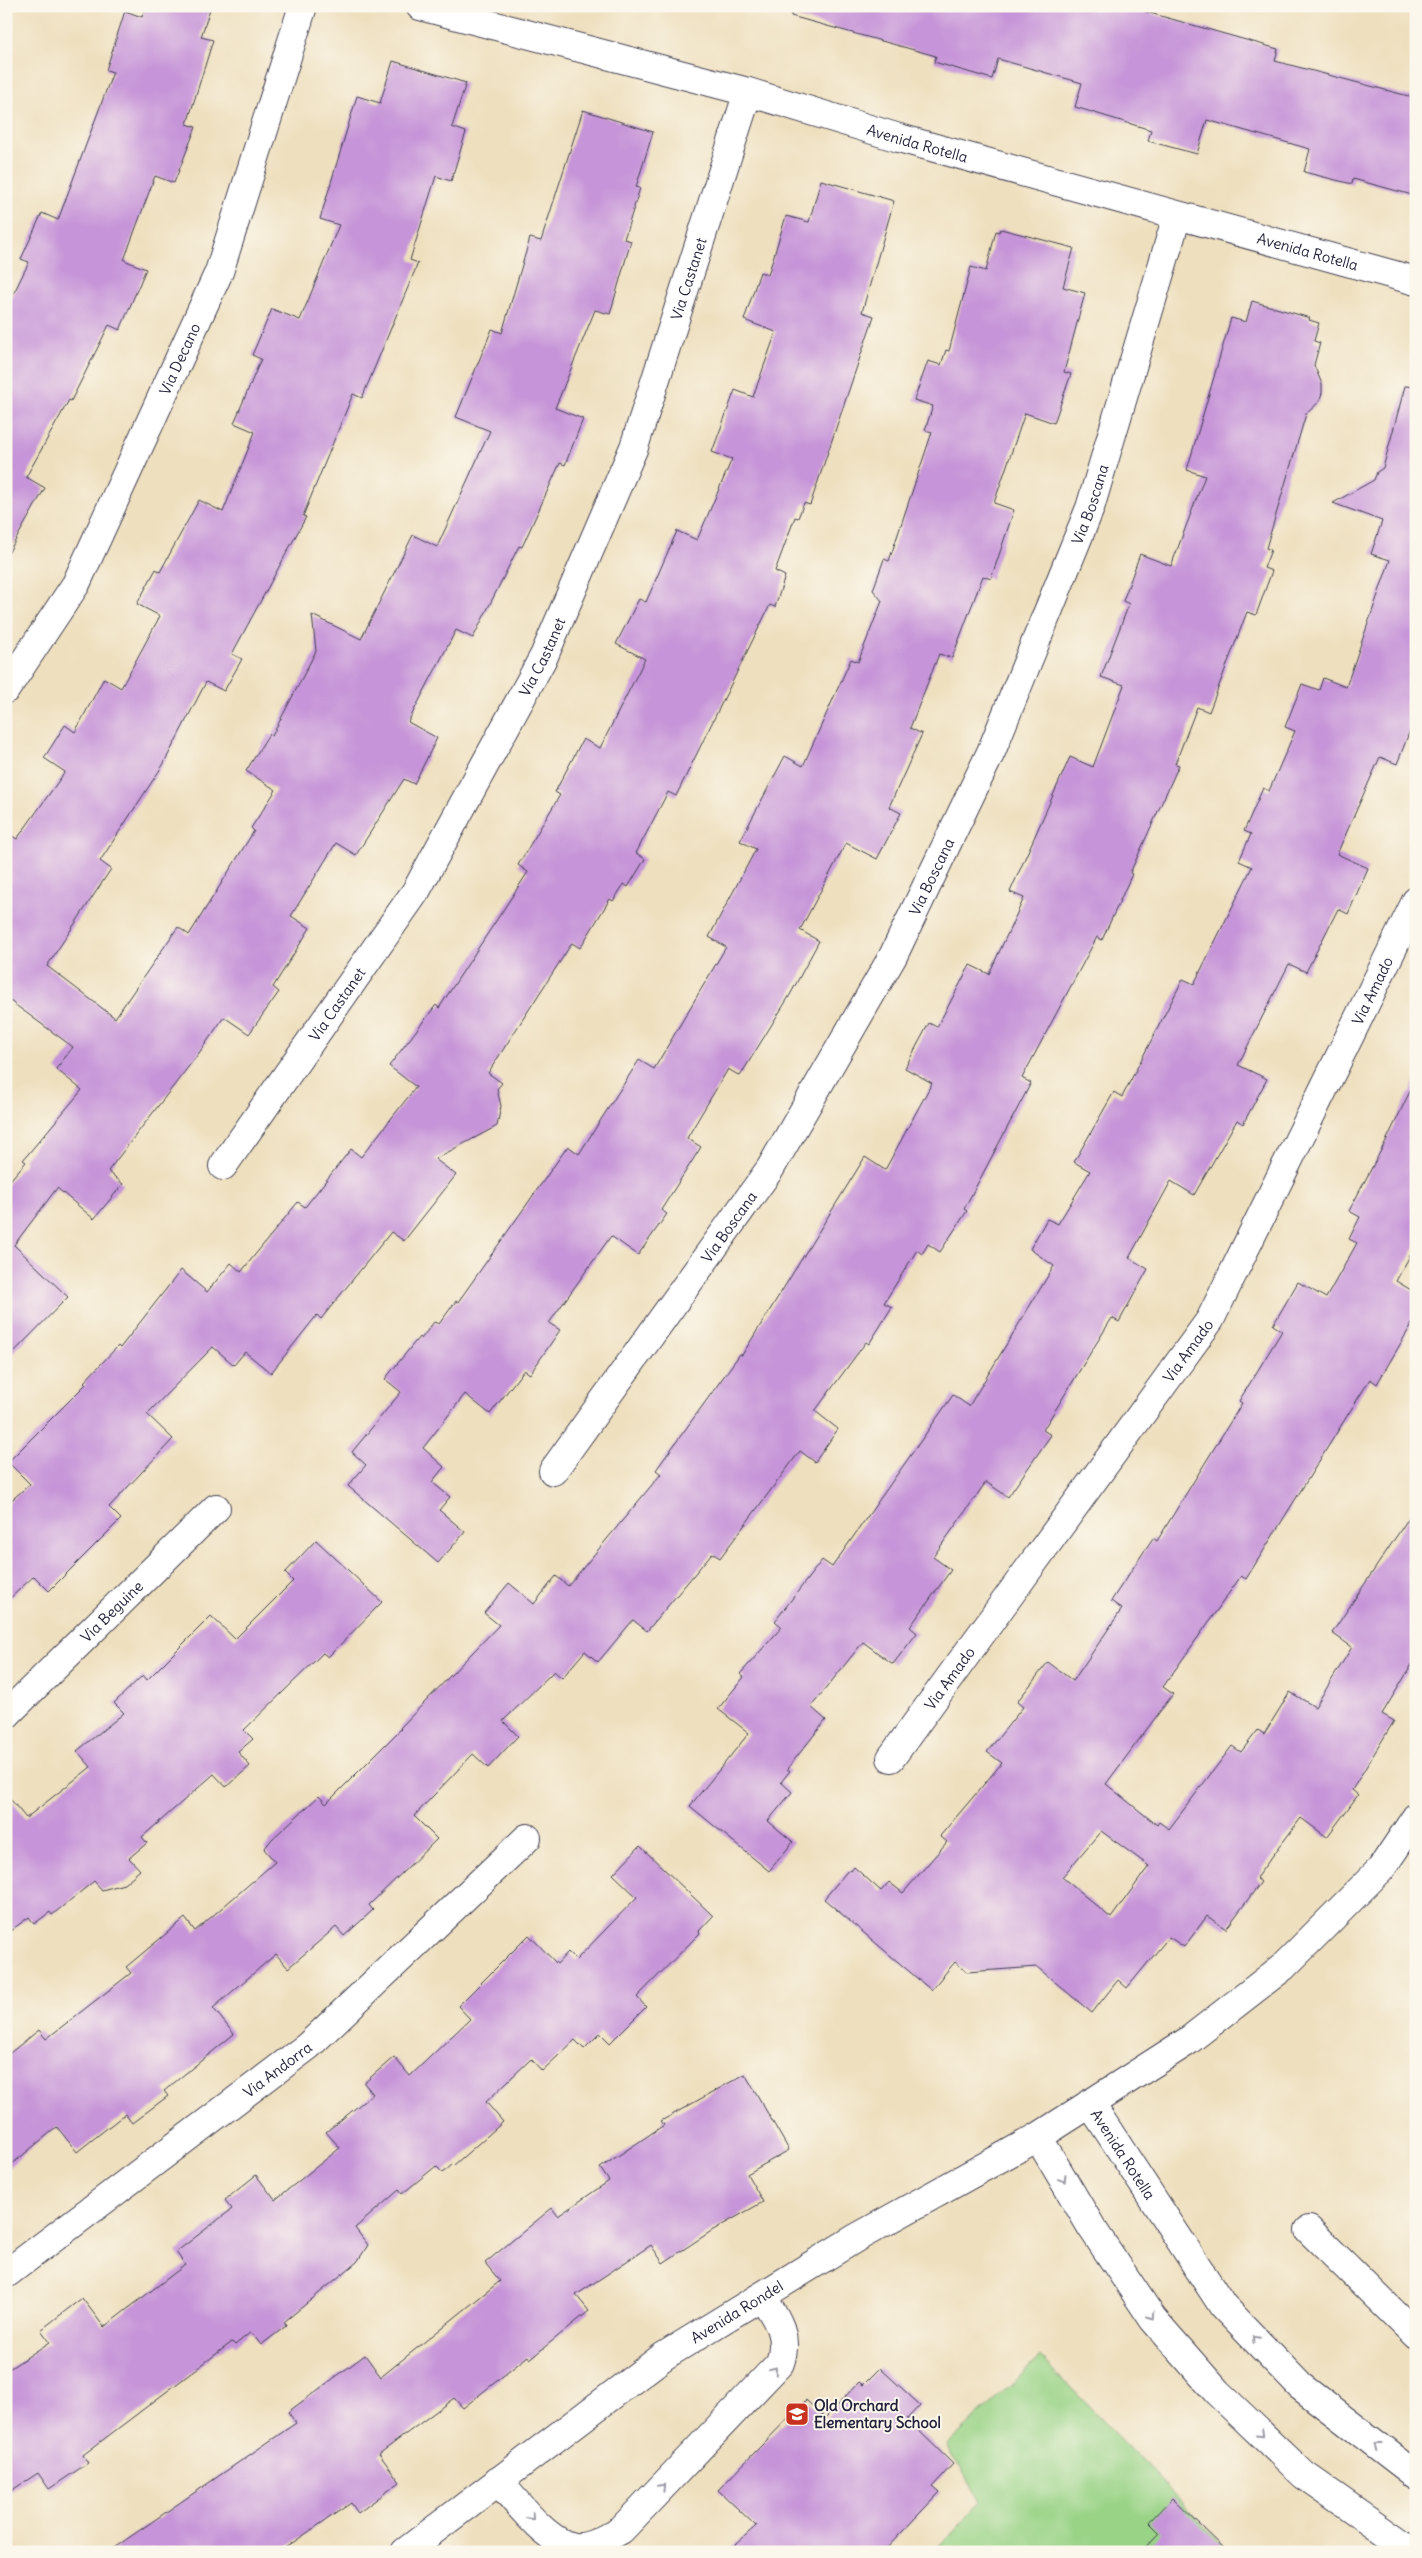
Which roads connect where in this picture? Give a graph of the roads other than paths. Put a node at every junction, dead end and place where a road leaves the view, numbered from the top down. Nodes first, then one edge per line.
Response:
1 (303, 6) edge
2 (420, 6) edge
3 (748, 92) junction
4 (1177, 216) junction
5 (1416, 281) edge
6 (6, 688) edge
7 (1416, 901) edge
8 (223, 1166) dead end
9 (553, 1471) dead end
10 (216, 1508) dead end
11 (6, 1715) edge
12 (891, 1758) dead end
13 (1416, 1817) edge
14 (527, 1838) dead end
15 (1090, 2103) junction
16 (1038, 2137) junction
17 (1309, 2230) dead end
18 (6, 2274) edge
19 (762, 2296) junction
20 (1416, 2335) edge
21 (1416, 2475) edge
22 (498, 2481) junction
23 (1416, 2551) edge
24 (405, 2552) edge

1 - 6 street, Via Decano
2 - 3 street, Avenida Rotella
3 - 4 street, Avenida Rotella
3 - 8 street, Via Castanet
4 - 5 street, Avenida Rotella
4 - 9 street, Via Boscana
7 - 12 street, Via Amado
10 - 11 street, Via Beguine
13 - 15 street, Avenida Rotella
14 - 18 street, Via Andorra
15 - 16 street, Avenida Rondel
21 -> 15 street, Avenida Rotella
16 - 19 street, Avenida Rondel
16 -> 23 street
17 - 20 street
19 - 22 street, Avenida Rondel
22 -> 19 street
22 - 24 street, Avenida Rondel

